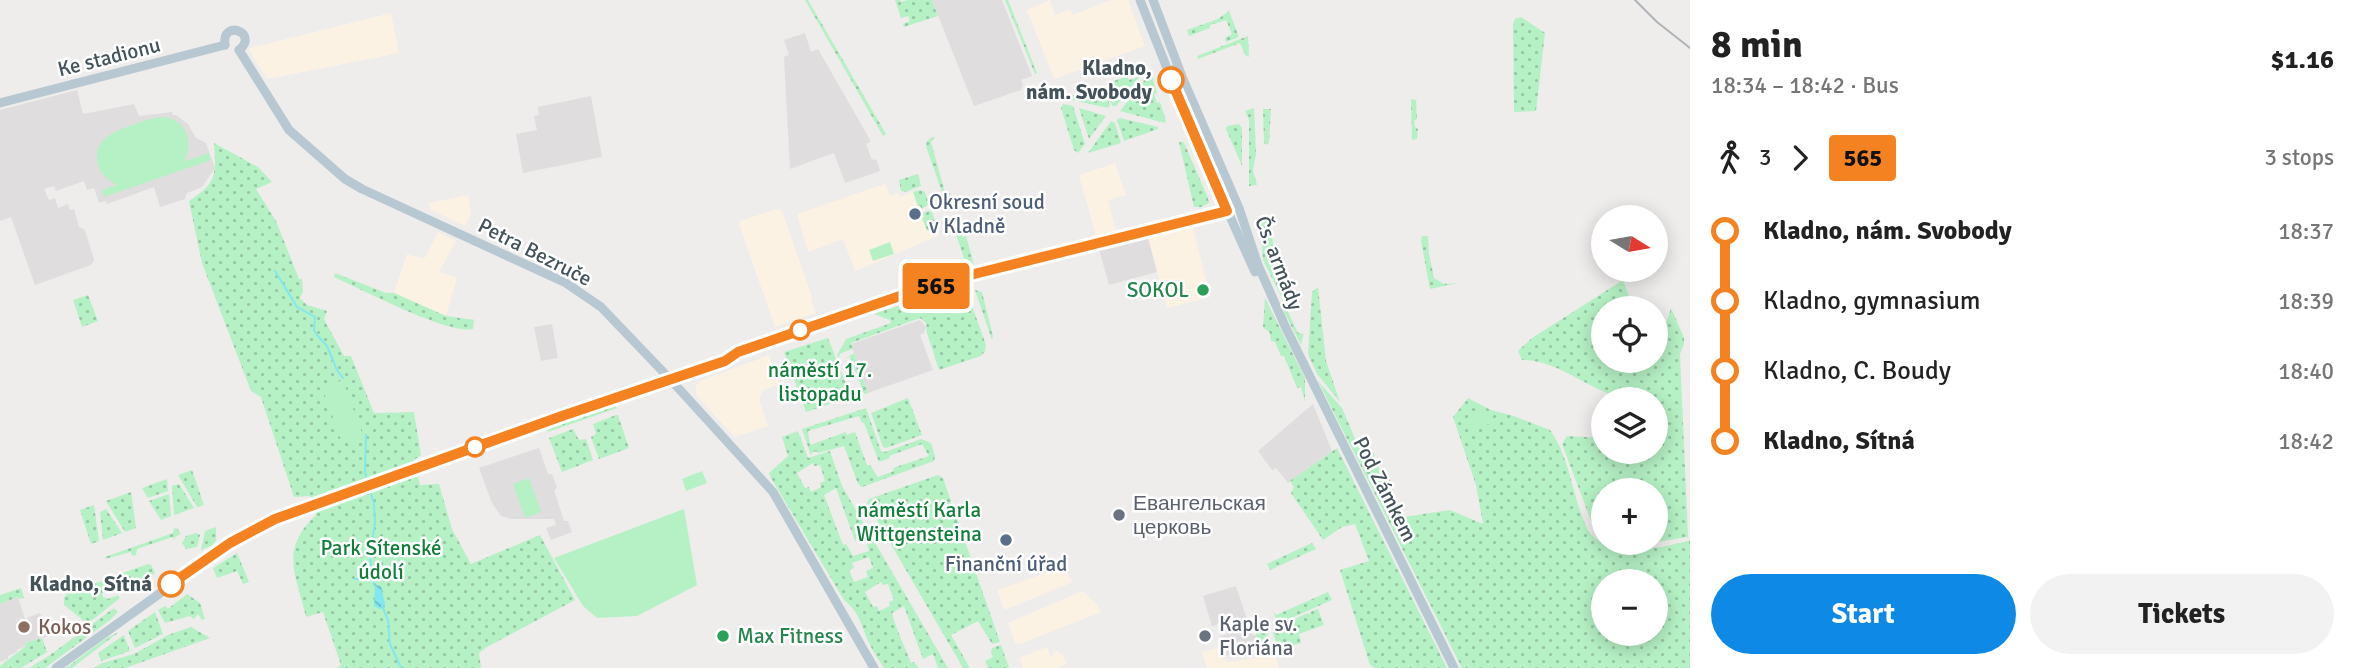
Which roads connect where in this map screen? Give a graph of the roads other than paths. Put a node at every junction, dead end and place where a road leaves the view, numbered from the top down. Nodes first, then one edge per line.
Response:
1 (1140, 0) edge
2 (1153, 0) edge
3 (225, 45) junction
4 (239, 50) junction
5 (0, 103) edge
6 (1285, 326) junction
7 (670, 379) junction
8 (56, 668) edge
9 (874, 668) edge
10 (1454, 668) edge

1 - 6 street, Čs. armády
2 - 6 street, Čs. armády
3 - 4 street
3 - 4 street
3 - 5 street, Ke stadionu
4 - 7 street, Petra Bezruče
6 - 10 street, Pod Zámkem
7 - 8 street
7 - 9 street, Petra Bezruče

